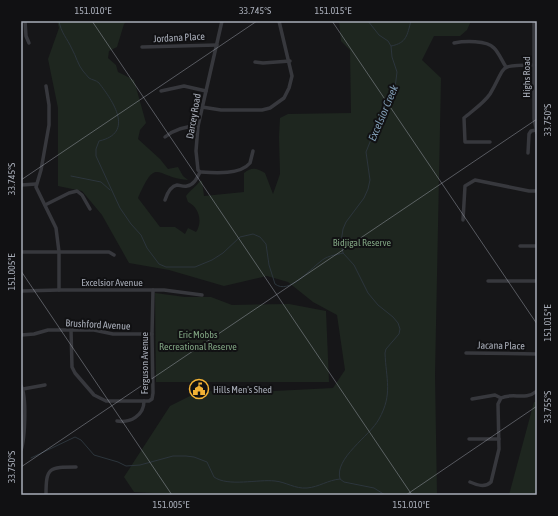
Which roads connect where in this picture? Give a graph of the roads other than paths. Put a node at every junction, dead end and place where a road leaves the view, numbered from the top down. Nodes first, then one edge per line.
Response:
1 (25, 21) edge
2 (222, 21) edge
3 (279, 21) edge
4 (534, 21) edge
5 (26, 31) junction
6 (21, 32) edge
7 (29, 43) dead end
8 (454, 43) dead end
9 (217, 45) junction
10 (142, 47) dead end
11 (290, 61) junction
12 (256, 62) dead end
13 (534, 65) junction
14 (506, 67) junction
15 (46, 86) dead end
16 (162, 91) dead end
17 (206, 91) junction
18 (202, 107) junction
19 (198, 126) junction
20 (536, 131) edge
21 (165, 137) dead end
22 (490, 142) dead end
23 (253, 151) dead end
24 (528, 153) dead end
25 (200, 172) junction
26 (36, 184) junction
27 (21, 185) edge
28 (537, 191) edge
29 (165, 200) dead end
30 (45, 205) junction
31 (90, 209) dead end
32 (462, 220) dead end
33 (520, 246) dead end
34 (537, 246) edge
35 (21, 252) edge
36 (59, 252) junction
37 (114, 255) dead end
38 (488, 280) dead end
39 (537, 281) edge
40 (59, 290) junction
41 (153, 290) junction
42 (21, 291) edge
43 (202, 295) dead end
44 (71, 330) junction
45 (152, 334) junction
46 (21, 335) edge
47 (466, 353) dead end
48 (537, 354) edge
49 (45, 385) dead end
50 (22, 387) edge
51 (537, 391) edge
52 (501, 398) junction
53 (472, 399) dead end
54 (144, 401) junction
55 (117, 421) dead end
56 (469, 439) dead end
57 (499, 439) junction
58 (21, 450) edge
59 (76, 467) dead end
60 (470, 482) dead end
61 (46, 495) edge

1 - 5 street
2 - 9 street, Darcey Road
3 - 11 street
4 - 13 street, Highs Road
5 - 6 street
5 - 7 street
8 - 14 street
9 - 10 street, Jordana Place
9 - 17 street, Darcey Road
11 - 12 street
11 - 18 street
13 - 14 street
13 - 20 street, Highs Road
14 - 22 street
15 - 26 street
16 - 17 street
17 - 18 street, Darcey Road
18 - 19 street, Darcey Road
19 - 21 street
19 - 25 street, Darcey Road
20 - 24 street
23 - 25 street
25 - 29 street
26 - 27 street
26 - 30 street
28 - 32 street
30 - 31 street
30 - 36 street
33 - 34 street
35 - 36 street
36 - 37 street
36 - 40 street
38 - 39 street
40 - 41 street, Excelsior Avenue
40 - 42 street, Excelsior Avenue
41 - 43 street, Excelsior Avenue
41 - 45 street, Ferguson Avenue
44 - 45 street, Brushford Avenue
44 - 46 street, Brushford Avenue
44 - 54 street, Ferguson Avenue
45 - 54 street, Ferguson Avenue
47 - 48 street, Jacana Place
49 - 50 street
50 - 58 street
51 - 52 street
52 - 53 street
52 - 57 street
54 - 55 street
56 - 57 street
57 - 60 street
59 - 61 street

